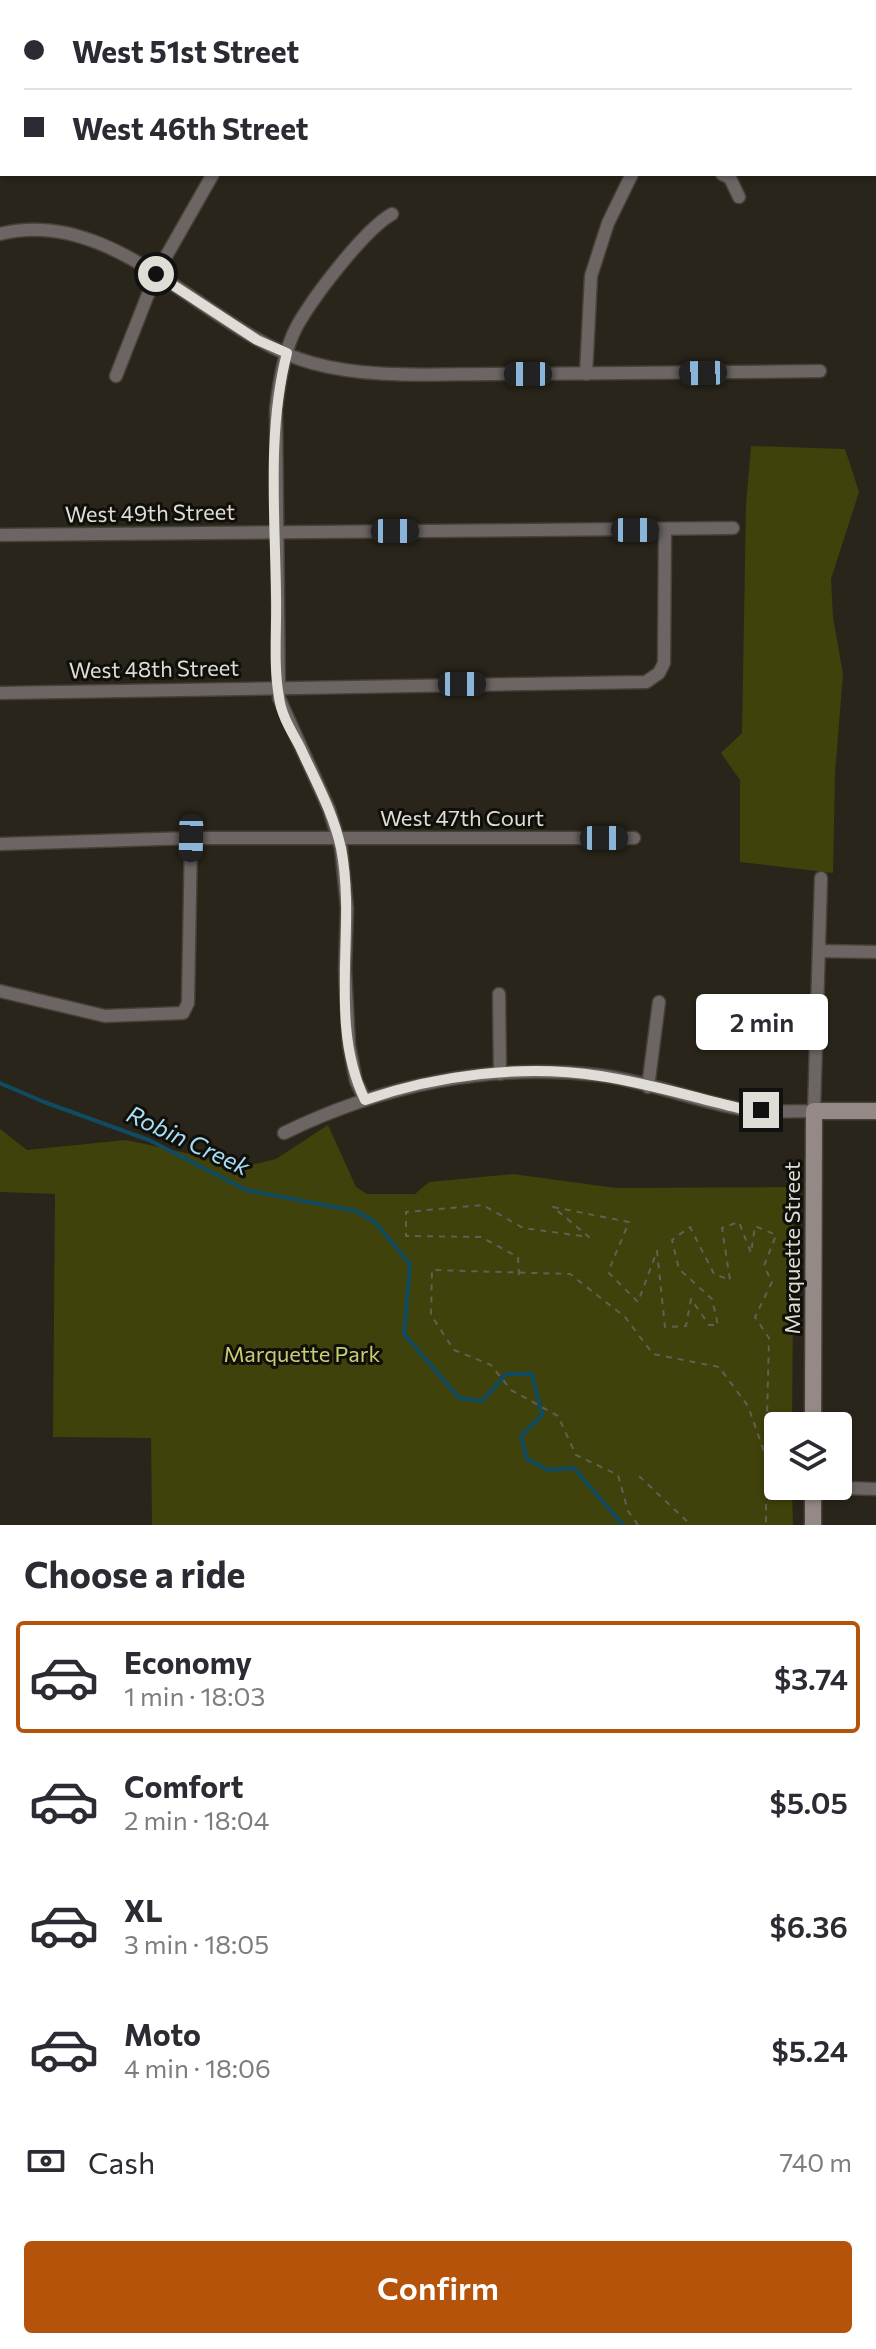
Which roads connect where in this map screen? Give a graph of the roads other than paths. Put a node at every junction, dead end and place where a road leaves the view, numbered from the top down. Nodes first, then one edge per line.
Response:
1 (212, 176) edge
2 (631, 176) edge
3 (726, 176) edge
4 (739, 197) dead end
5 (392, 214) dead end
6 (0, 234) edge
7 (156, 274) junction
8 (287, 353) junction
9 (820, 371) dead end
10 (586, 374) junction
11 (116, 376) dead end
12 (733, 528) dead end
13 (665, 530) junction
14 (275, 532) junction
15 (0, 535) edge
16 (278, 686) junction
17 (0, 693) edge
18 (191, 838) junction
19 (338, 838) junction
20 (634, 838) dead end
21 (0, 844) edge
22 (821, 878) dead end
23 (819, 951) junction
24 (876, 952) edge
25 (0, 991) edge
26 (499, 994) dead end
27 (659, 1002) dead end
28 (500, 1074) junction
29 (648, 1087) junction
30 (365, 1100) junction
31 (814, 1111) junction
32 (876, 1111) edge
33 (284, 1133) dead end
34 (813, 1412) edge
35 (852, 1488) edge
36 (876, 1489) edge
37 (813, 1500) edge
38 (813, 1525) edge

1 - 7 street
2 - 10 street
3 - 4 street
5 - 8 street
6 - 7 street
7 - 8 street
7 - 11 street
8 - 10 street
8 - 14 street
9 - 10 street
12 - 13 street, West 49th Street
13 - 14 street, West 49th Street
13 - 16 street, West 48th Street
14 - 15 street, West 49th Street
14 - 16 street
16 - 17 street, West 48th Street
16 - 19 street
18 - 19 street, West 47th Court
18 - 21 street, West 47th Court
18 - 25 street
19 - 20 street, West 47th Court
19 - 30 street
22 - 23 street, Marquette Street
23 - 24 street
23 - 31 street, Marquette Street
26 - 28 street
27 - 29 street
28 - 29 street
28 - 30 street
29 - 31 street
30 - 33 street
31 - 32 street
31 - 34 street, Marquette Street
35 - 36 street
37 - 38 street

